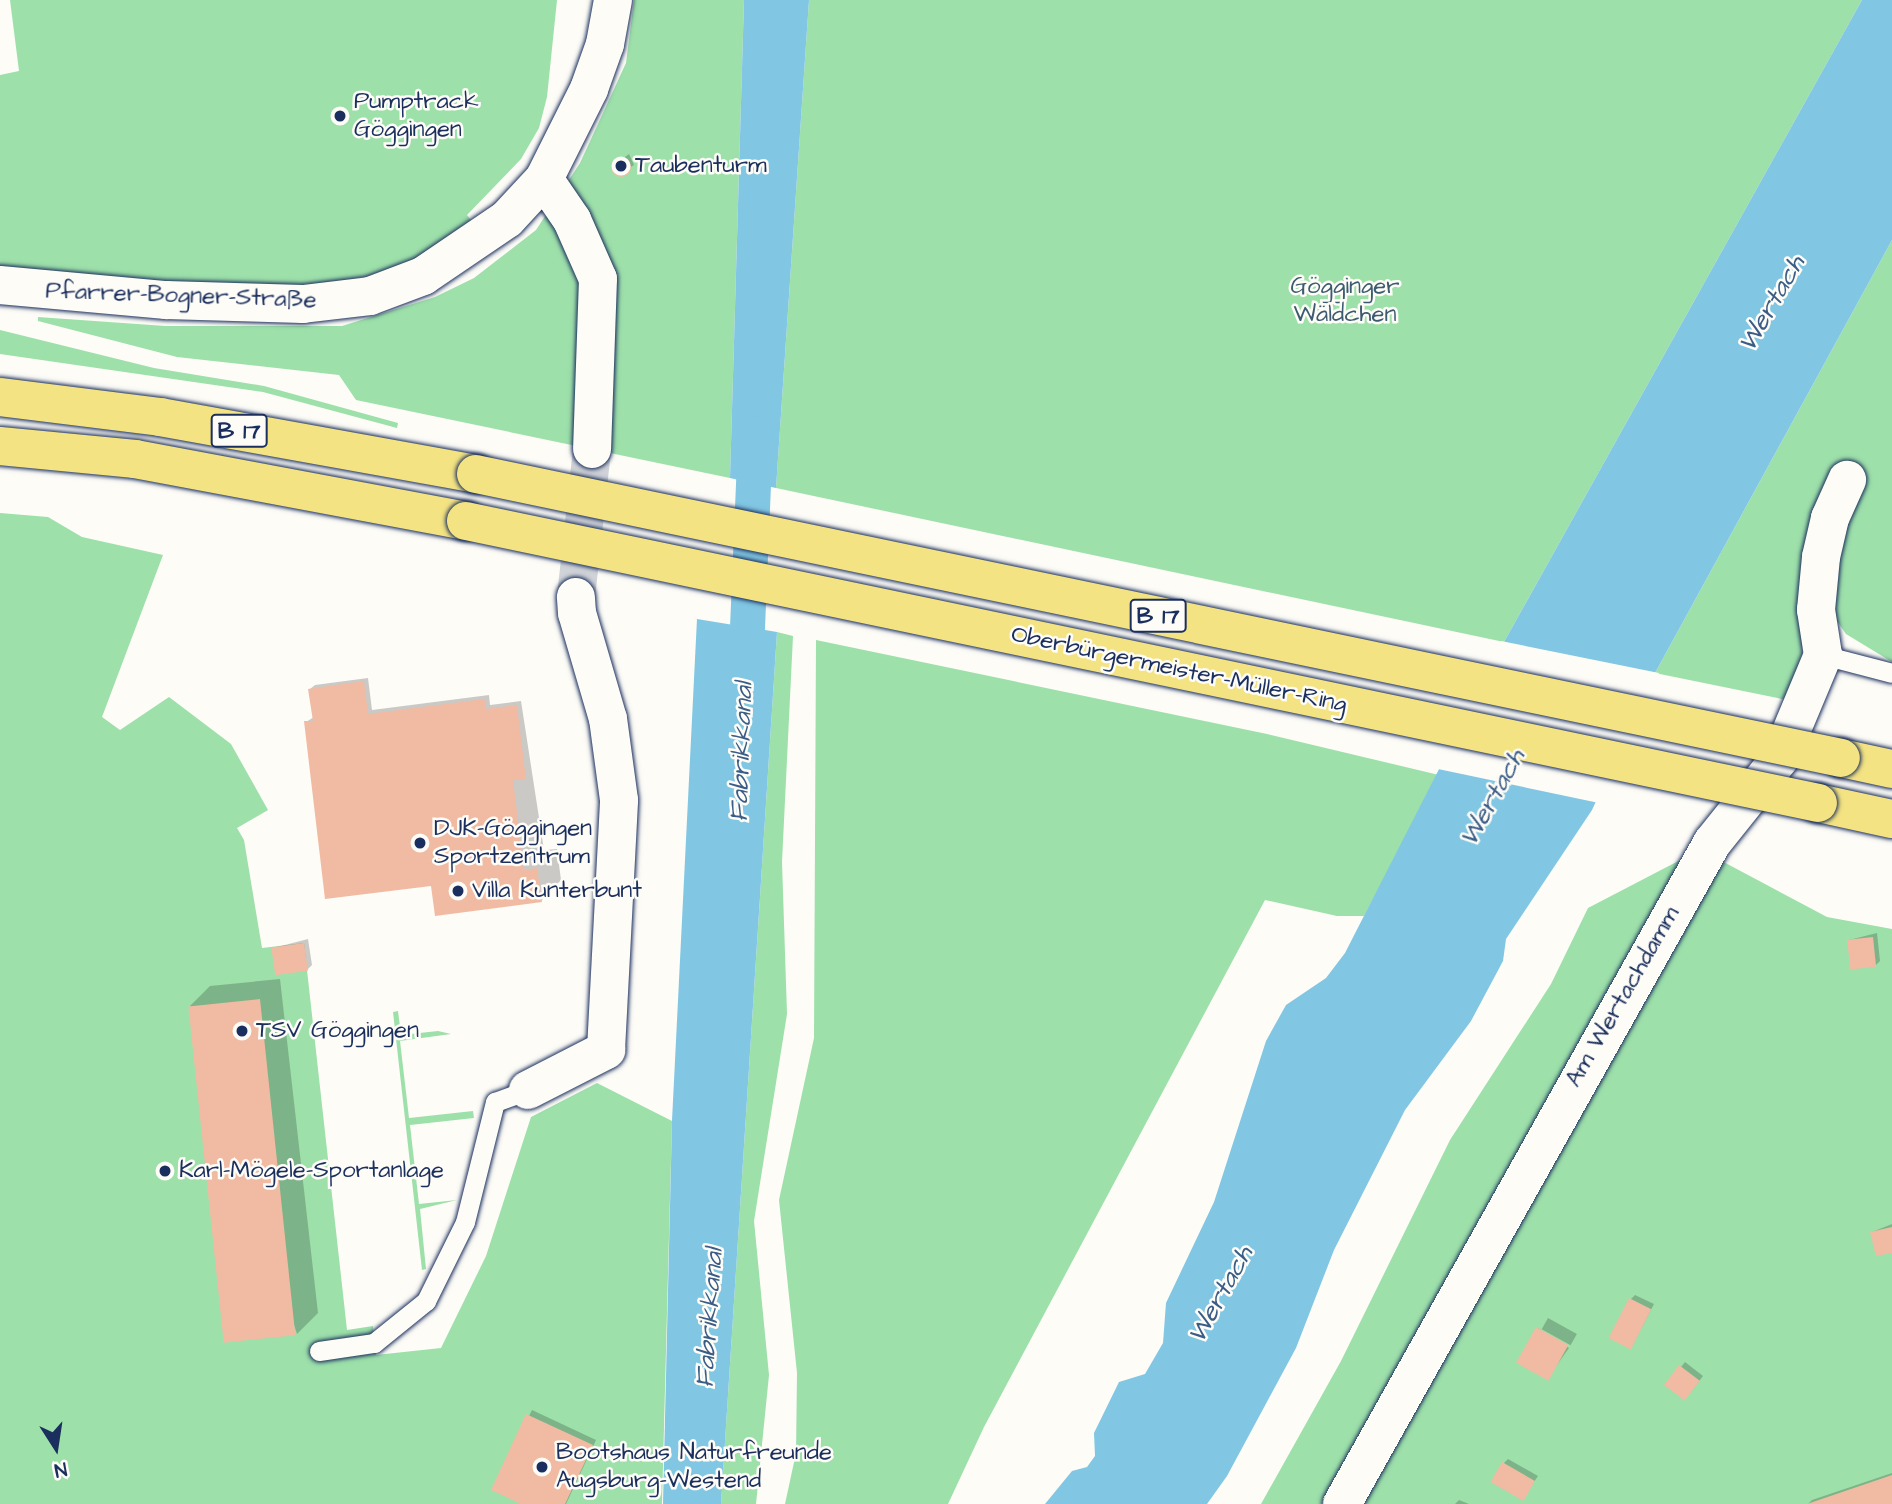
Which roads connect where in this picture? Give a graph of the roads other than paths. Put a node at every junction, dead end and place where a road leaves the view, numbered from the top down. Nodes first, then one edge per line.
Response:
1 (613, 0) edge
2 (544, 179) junction
3 (0, 285) edge
4 (0, 397) edge
5 (6, 448) edge
6 (592, 449) tunnel mouth
7 (1847, 480) dead end
8 (576, 597) tunnel mouth
9 (1823, 655) junction
10 (1892, 673) edge
11 (1892, 769) edge
12 (1892, 819) edge
13 (528, 1090) joint
14 (319, 1351) dead end
15 (1342, 1504) edge

1 - 2 street, Pfarrer-Bogner-Straße
2 - 3 street, Pfarrer-Bogner-Straße
2 - 6 street
4 - 11 highway, Oberbürgermeister-Müller-Ring / B 17, bridge
5 - 12 highway, Oberbürgermeister-Müller-Ring / B 17, bridge
7 - 9 street
8 - 13 street
9 - 10 lane
9 - 15 street, Am Wertachdamm
13 - 14 lane

